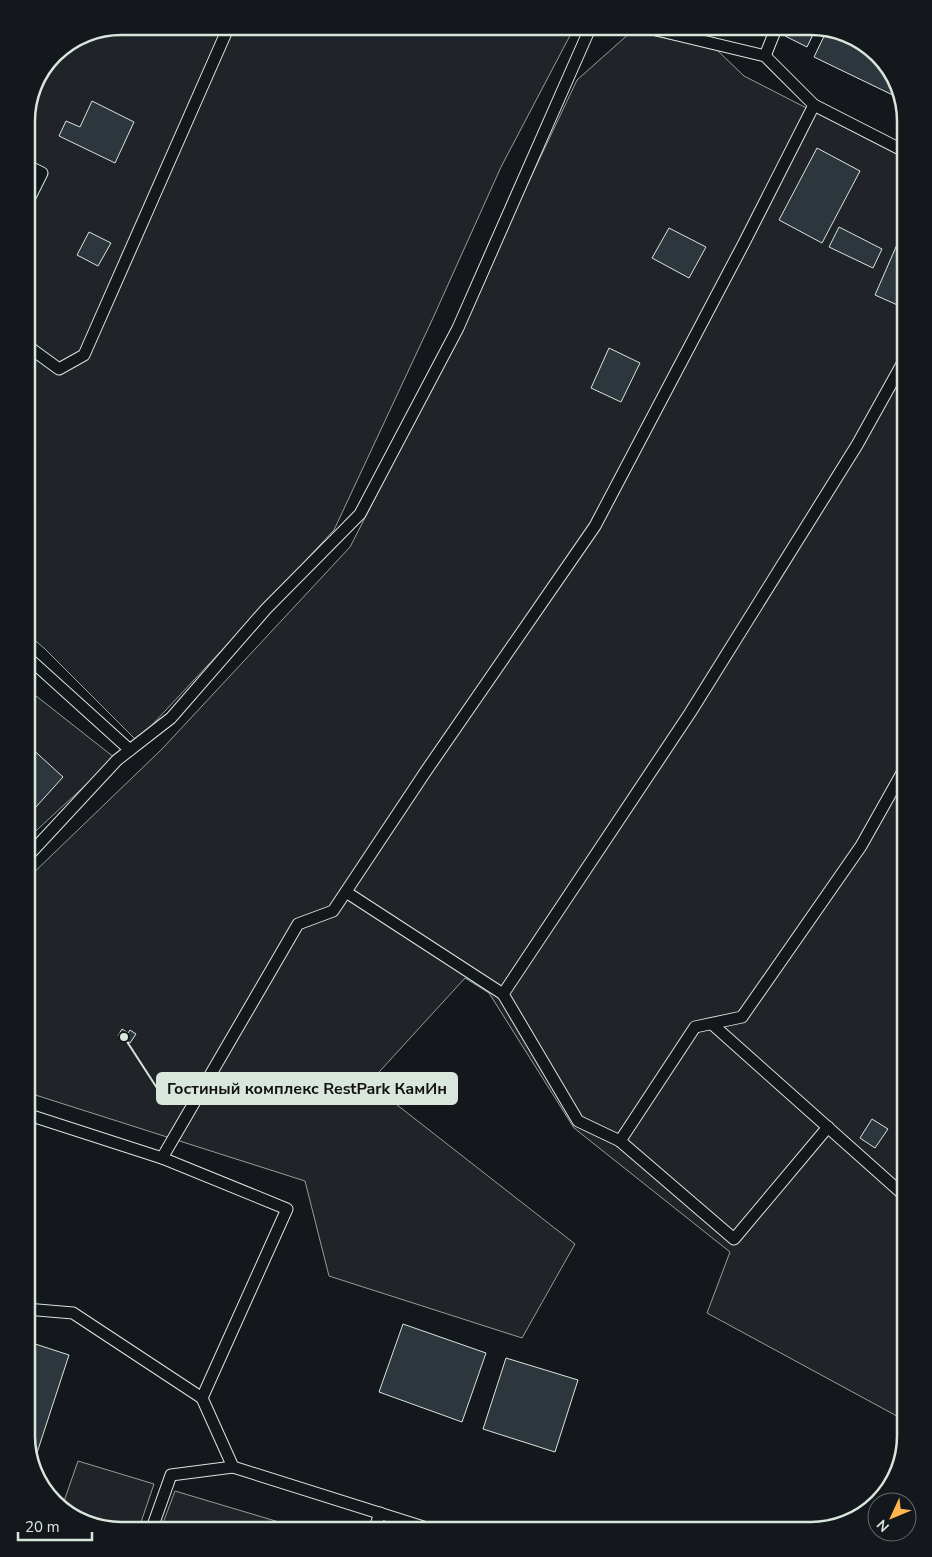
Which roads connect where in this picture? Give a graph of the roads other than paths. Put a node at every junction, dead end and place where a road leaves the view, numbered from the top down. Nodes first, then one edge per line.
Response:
1 (225, 35) edge
2 (588, 35) edge
3 (678, 35) edge
4 (773, 35) edge
5 (765, 56) junction
6 (814, 105) junction
7 (897, 147) edge
8 (35, 169) edge
9 (35, 187) edge
10 (35, 352) edge
11 (897, 373) edge
12 (35, 664) edge
13 (130, 750) junction
14 (897, 782) edge
15 (35, 848) edge
16 (346, 892) junction
17 (503, 994) junction
18 (712, 1024) junction
19 (35, 1117) edge
20 (828, 1127) junction
21 (620, 1141) junction
22 (162, 1158) junction
23 (897, 1189) edge
24 (35, 1309) edge
25 (202, 1398) junction
26 (233, 1467) junction
27 (380, 1513) junction
28 (154, 1522) edge
29 (377, 1522) edge
30 (408, 1522) edge

1 - 10 lane
2 - 13 lane
3 - 5 lane
4 - 5 lane
5 - 6 lane
6 - 7 lane
6 - 16 lane
8 - 9 lane
11 - 17 lane
12 - 13 lane
13 - 15 lane
14 - 18 lane
16 - 17 lane
16 - 22 lane
17 - 21 lane
18 - 20 lane
18 - 21 lane
19 - 22 lane
20 - 21 lane
20 - 23 lane
22 - 25 lane
24 - 25 lane
25 - 26 lane
26 - 27 lane
26 - 28 lane
27 - 29 lane
27 - 30 lane

